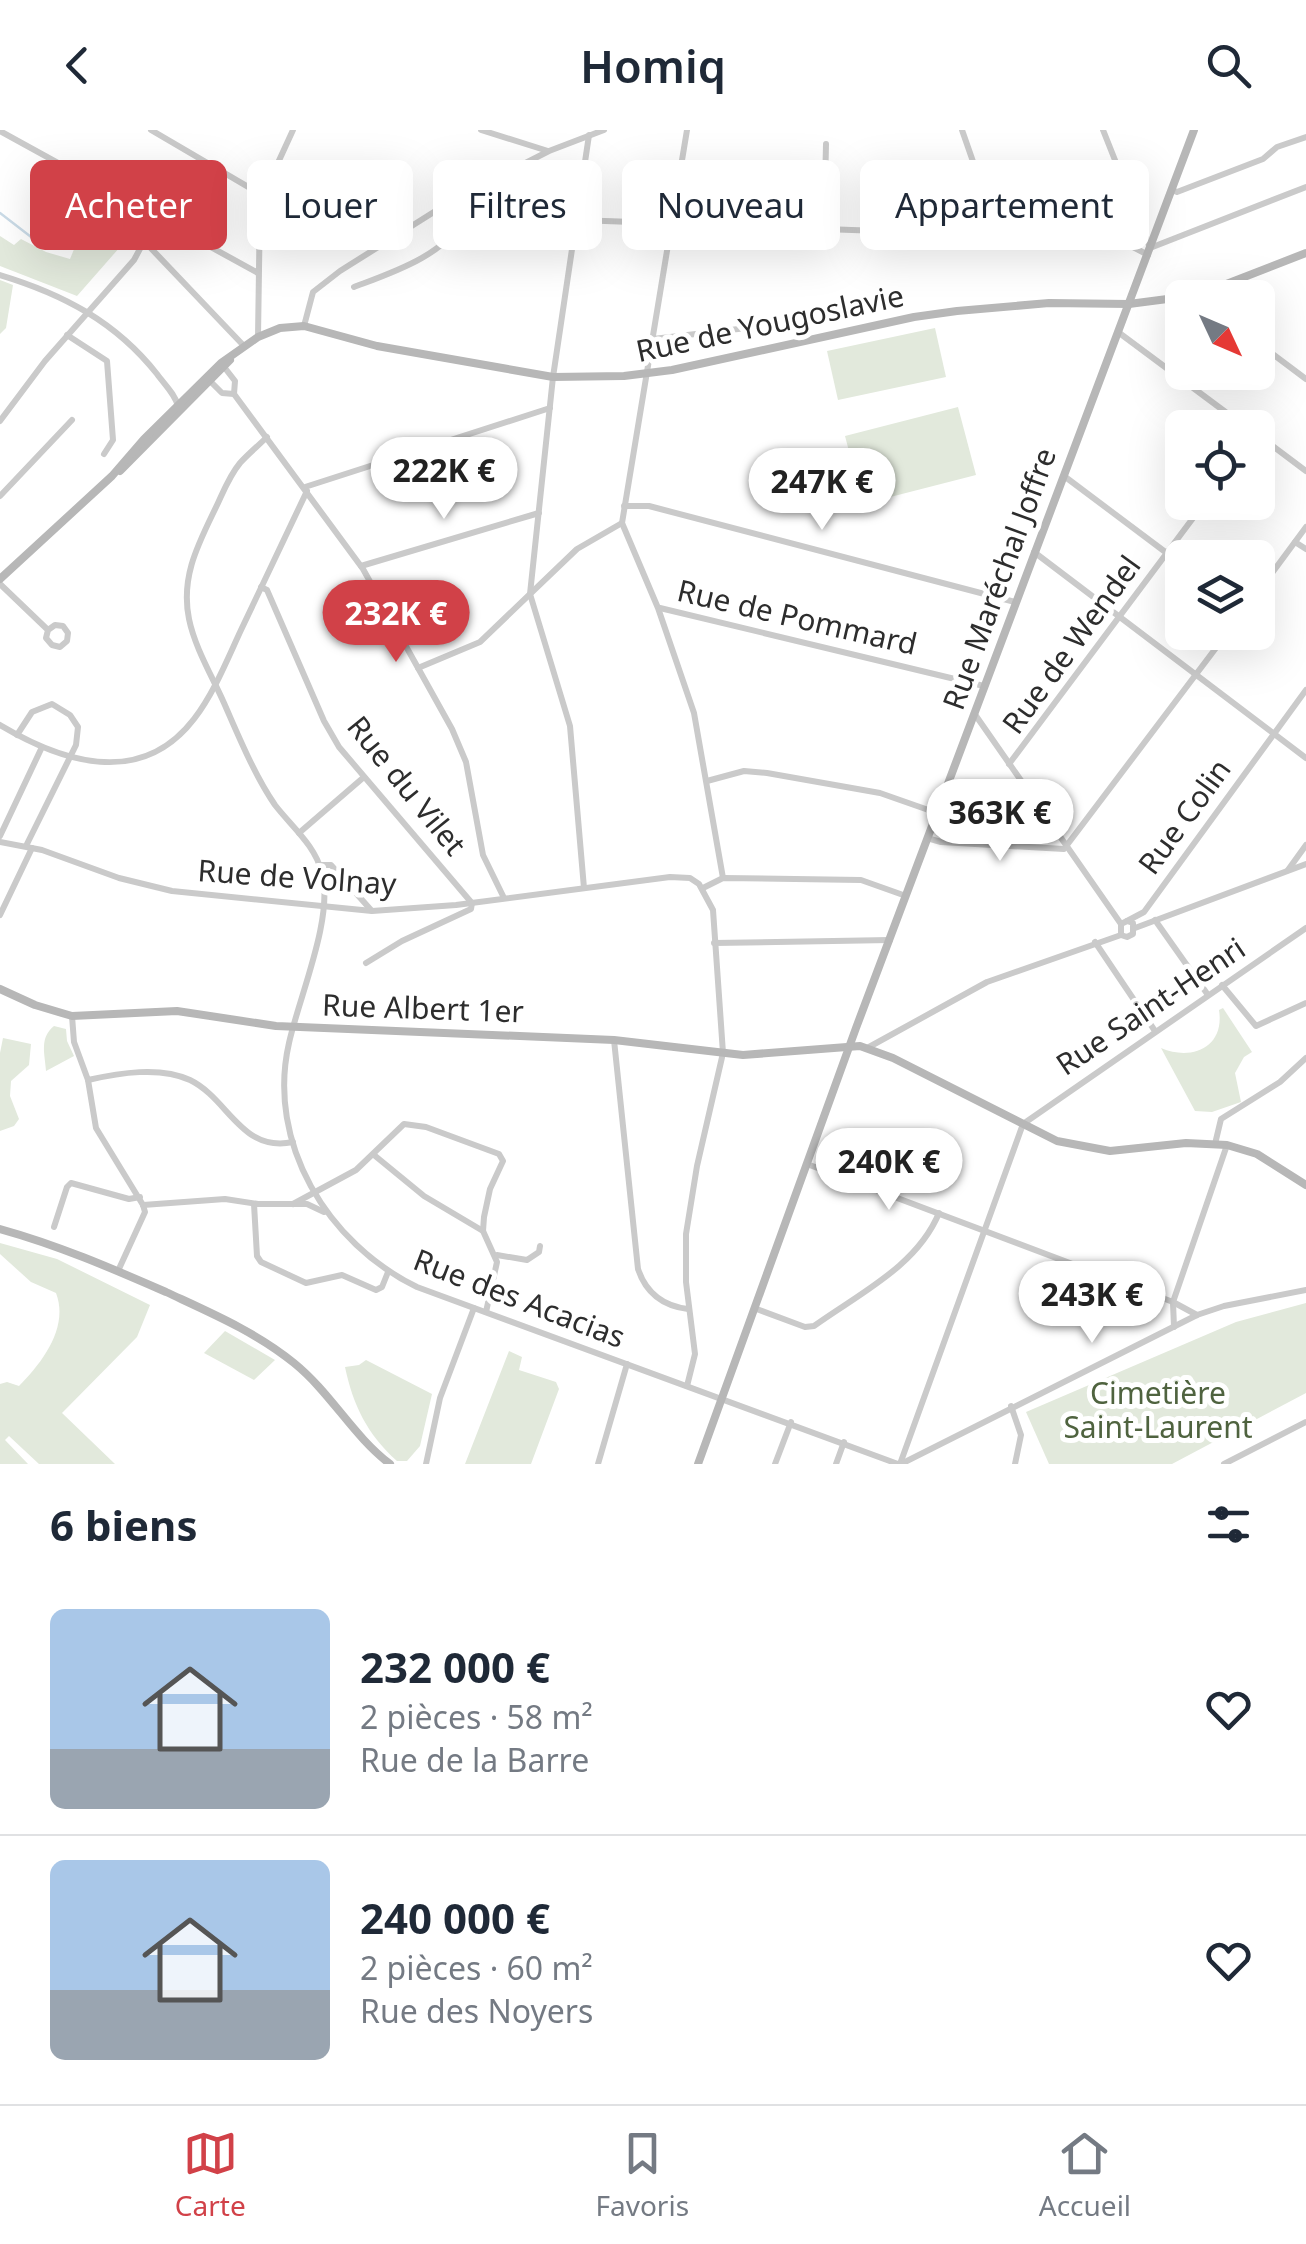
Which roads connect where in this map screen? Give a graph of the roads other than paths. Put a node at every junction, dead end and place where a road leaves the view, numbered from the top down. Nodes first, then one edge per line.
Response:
1 (151, 130) edge
2 (293, 130) edge
3 (481, 130) edge
4 (604, 130) edge
5 (687, 130) edge
6 (962, 130) edge
7 (1103, 130) edge
8 (1194, 130) edge
9 (3, 131) edge
10 (589, 135) junction
11 (1306, 137) edge
12 (826, 144) dead end
13 (549, 151) junction
14 (55, 160) edge
15 (278, 160) edge
16 (531, 160) edge
17 (586, 160) edge
18 (682, 160) edge
19 (826, 160) edge
20 (972, 160) edge
21 (247, 185) edge
22 (1306, 187) edge
23 (1172, 190) junction
24 (433, 212) edge
25 (433, 248) edge
26 (139, 250) edge
27 (153, 250) edge
28 (217, 250) edge
29 (259, 250) edge
30 (573, 250) edge
31 (667, 250) edge
32 (1146, 250) edge
33 (1149, 251) junction
34 (1306, 253) edge
35 (258, 273) junction
36 (0, 274) edge
37 (1238, 280) edge
38 (354, 288) dead end
39 (1165, 300) edge
40 (1130, 304) junction
41 (88, 312) junction
42 (842, 316) dead end
43 (304, 326) junction
44 (1118, 332) junction
45 (67, 335) junction
46 (258, 337) junction
47 (653, 338) junction
48 (244, 346) junction
49 (1275, 356) edge
50 (223, 365) junction
51 (647, 374) junction
52 (553, 377) junction
53 (208, 379) junction
54 (1306, 379) edge
55 (234, 394) junction
56 (179, 404) junction
57 (550, 408) junction
58 (1223, 410) edge
59 (175, 418) junction
60 (72, 420) dead end
61 (0, 421) edge
62 (267, 437) junction
63 (1275, 449) edge
64 (104, 454) dead end
65 (1306, 472) edge
66 (1062, 475) junction
67 (112, 476) junction
68 (306, 489) junction
69 (0, 496) edge
70 (624, 506) junction
71 (538, 513) junction
72 (622, 523) junction
73 (1306, 527) edge
74 (1295, 542) junction
75 (1306, 550) edge
76 (1034, 552) junction
77 (1165, 552) edge
78 (1165, 558) edge
79 (360, 566) junction
80 (1275, 569) edge
81 (0, 582) edge
82 (262, 586) junction
83 (530, 594) junction
84 (1015, 602) junction
85 (658, 608) junction
86 (1122, 618) junction
87 (48, 630) dead end
88 (1215, 650) edge
89 (418, 668) junction
90 (1196, 675) junction
91 (216, 684) junction
92 (984, 686) junction
93 (1306, 690) edge
94 (974, 713) junction
95 (0, 724) edge
96 (1274, 734) junction
97 (17, 735) junction
98 (42, 746) junction
99 (69, 757) junction
100 (1306, 758) edge
101 (1010, 764) junction
102 (364, 777) junction
103 (707, 780) junction
104 (937, 812) junction
105 (299, 833) junction
106 (928, 838) junction
107 (0, 839) edge
108 (1306, 846) edge
109 (29, 847) junction
110 (1068, 847) junction
111 (1306, 864) edge
112 (320, 865) junction
113 (1288, 871) junction
114 (722, 878) junction
115 (584, 888) junction
116 (703, 888) junction
117 (906, 896) junction
118 (504, 898) junction
119 (472, 903) junction
120 (324, 908) junction
121 (372, 911) junction
122 (0, 915) edge
123 (1156, 920) junction
124 (1124, 922) junction
125 (1135, 928) junction
126 (1306, 928) edge
127 (1122, 935) junction
128 (890, 940) junction
129 (1096, 942) junction
130 (714, 943) junction
131 (366, 963) dead end
132 (1222, 985) junction
133 (0, 989) edge
134 (1208, 995) junction
135 (1306, 1003) edge
136 (72, 1016) junction
137 (294, 1026) junction
138 (1155, 1031) junction
139 (614, 1040) junction
140 (850, 1045) junction
141 (870, 1048) junction
142 (723, 1053) junction
143 (1306, 1058) edge
144 (88, 1080) junction
145 (1022, 1124) junction
146 (293, 1142) junction
147 (1215, 1144) junction
148 (1228, 1145) junction
149 (374, 1155) junction
150 (807, 1164) junction
151 (1306, 1184) edge
152 (313, 1192) junction
153 (142, 1201) junction
154 (254, 1204) junction
155 (293, 1204) junction
156 (325, 1212) junction
157 (940, 1213) junction
158 (54, 1227) dead end
159 (0, 1229) edge
160 (983, 1229) junction
161 (483, 1231) junction
162 (540, 1246) dead end
163 (497, 1256) junction
164 (118, 1271) junction
165 (388, 1272) junction
166 (1306, 1290) edge
167 (1173, 1302) junction
168 (474, 1308) junction
169 (754, 1308) junction
170 (688, 1309) junction
171 (486, 1312) junction
172 (1197, 1315) junction
173 (1174, 1326) junction
174 (627, 1364) junction
175 (686, 1386) junction
176 (722, 1398) junction
177 (1011, 1406) junction
178 (791, 1422) junction
179 (1306, 1422) edge
180 (844, 1442) junction
181 (390, 1464) edge
182 (426, 1464) edge
183 (598, 1464) edge
184 (698, 1464) edge
185 (775, 1464) edge
186 (836, 1464) edge
187 (900, 1464) edge
188 (1015, 1464) edge
189 (1224, 1464) edge

1 - 21 street
2 - 15 street
3 - 13 street
4 - 10 street
5 - 18 street
6 - 20 street
7 - 33 street
8 - 23 main road, Rue Maréchal Joffre
9 - 14 street
10 - 13 street
10 - 17 street
11 - 23 street
12 - 19 street
13 - 16 street
22 - 33 street
23 - 33 main road, Rue Maréchal Joffre
24 - 43 street
25 - 38 street
26 - 41 street
27 - 48 street
28 - 35 street
29 - 35 street
30 - 52 street
31 - 47 street
32 - 33 street
33 - 40 main road, Rue Maréchal Joffre
34 - 37 main road, Rue de Yougoslavie
35 - 46 street
36 - 41 street
39 - 40 main road, Rue de Yougoslavie
40 - 44 main road, Rue Maréchal Joffre
40 - 51 main road, Rue de Yougoslavie
41 - 45 street
41 - 56 street
42 - 47 street
43 - 46 main road
43 - 52 main road, Rue de Yougoslavie
44 - 58 street
44 - 66 main road, Rue Maréchal Joffre
45 - 61 street
45 - 64 street
46 - 48 main road
47 - 51 street
48 - 50 main road
49 - 54 street
50 - 53 main road
50 - 55 street
51 - 52 main road, Rue de Yougoslavie
51 - 70 street
52 - 57 street
53 - 55 street
53 - 56 main road
53 - 59 main road
55 - 62 street
56 - 59 street
56 - 67 main road
57 - 68 street
57 - 71 street
59 - 67 main road
60 - 69 street
62 - 68 street
62 - 91 street
63 - 65 street
66 - 76 main road, Rue Maréchal Joffre
66 - 77 street
67 - 81 main road
68 - 79 street
68 - 82 street
70 - 72 street
70 - 84 street
71 - 79 street
71 - 83 street
72 - 83 street
72 - 85 street
73 - 74 street
74 - 75 street
74 - 80 street
76 - 84 main road, Rue Maréchal Joffre
76 - 86 street
78 - 86 street, Rue de Wendel
79 - 89 street
81 - 87 street
82 - 91 street
82 - 102 street, Rue du Vilet
83 - 89 street
83 - 115 street
84 - 92 main road, Rue Maréchal Joffre
85 - 92 street, Rue de Pommard
85 - 103 street
86 - 90 street
86 - 101 street, Rue de Wendel
88 - 90 street
89 - 118 street
90 - 96 street
90 - 110 street
91 - 99 street
91 - 105 street
92 - 94 main road, Rue Maréchal Joffre
93 - 96 street, Rue Colin
94 - 101 street
94 - 104 main road, Rue Maréchal Joffre
95 - 97 street
96 - 100 street
96 - 124 street, Rue Colin
97 - 98 street
97 - 99 street
98 - 99 street
98 - 107 street
99 - 109 street
101 - 110 street
102 - 105 street
102 - 119 street, Rue du Vilet
103 - 104 street
103 - 114 street
104 - 106 main road, Rue Maréchal Joffre
105 - 112 street
106 - 110 street
106 - 117 main road, Rue Maréchal Joffre
107 - 109 street, Rue de Volnay
108 - 113 street
109 - 120 street, Rue de Volnay
109 - 122 street
110 - 124 street
111 - 113 street
112 - 120 street, Rue des Acacias
112 - 121 street
113 - 123 street
114 - 116 street
114 - 117 street
115 - 116 street, Rue de Volnay
115 - 118 street, Rue de Volnay
116 - 130 street
117 - 128 main road, Rue Maréchal Joffre
118 - 119 street, Rue de Volnay
119 - 121 street, Rue de Volnay
119 - 131 street
120 - 121 street, Rue de Volnay
120 - 137 street, Rue des Acacias
123 - 125 street
123 - 134 street
124 - 125 street
124 - 127 street
125 - 127 street
126 - 132 street, Rue Saint-Henri
127 - 129 street
128 - 130 street
128 - 140 main road, Rue Maréchal Joffre
129 - 138 street
129 - 141 street
130 - 142 street
132 - 134 street, Rue Saint-Henri
132 - 135 street
133 - 136 main road, Rue Albert 1er
134 - 138 street, Rue Saint-Henri
136 - 137 main road, Rue Albert 1er
136 - 144 street
137 - 139 main road, Rue Albert 1er
137 - 146 street, Rue des Acacias
138 - 145 street, Rue Saint-Henri
139 - 142 main road, Rue Albert 1er
139 - 170 street
140 - 141 main road, Rue Albert 1er
140 - 142 main road, Rue Albert 1er
140 - 150 main road, Rue Maréchal Joffre
141 - 145 main road, Rue Albert 1er
142 - 170 street
143 - 147 street
144 - 146 street
144 - 153 street
145 - 147 main road, Rue Albert 1er
145 - 160 street
146 - 152 street, Rue des Acacias
147 - 148 main road, Rue Albert 1er
148 - 151 main road, Rue Albert 1er
148 - 167 street
149 - 152 street
149 - 161 street
149 - 161 street
150 - 157 street
150 - 169 main road, Rue Maréchal Joffre
152 - 155 street
152 - 156 street, Rue des Acacias
153 - 154 street
153 - 158 street
153 - 164 street
154 - 155 street
154 - 165 street
155 - 156 street
156 - 165 street, Rue des Acacias
157 - 160 street
157 - 169 street
159 - 164 main road
160 - 167 street
160 - 187 street
161 - 163 street
162 - 163 street
163 - 171 street
164 - 181 main road
165 - 168 street, Rue des Acacias
166 - 172 street
167 - 172 street
167 - 173 street
168 - 171 street, Rue des Acacias
168 - 182 street
169 - 176 main road, Rue Maréchal Joffre
170 - 175 street
171 - 174 street, Rue des Acacias
172 - 173 street
173 - 177 street
174 - 175 street, Rue des Acacias
174 - 183 street
175 - 176 street, Rue des Acacias
176 - 178 street, Rue des Acacias
176 - 184 main road, Rue Maréchal Joffre
177 - 187 street
177 - 188 street
178 - 180 street, Rue des Acacias
178 - 185 street
179 - 189 street
180 - 186 street
180 - 187 street, Rue des Acacias

